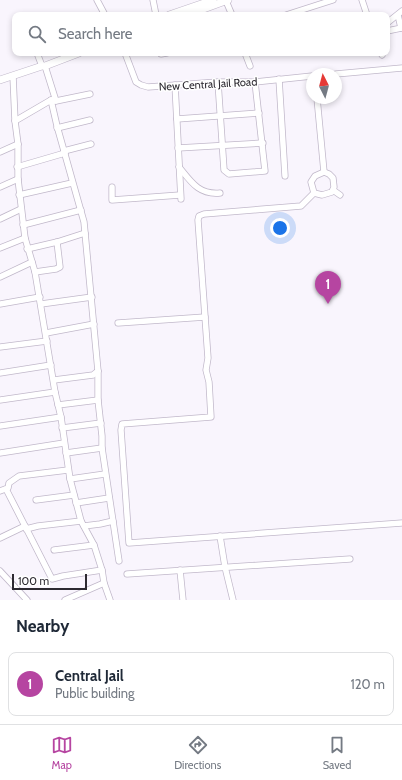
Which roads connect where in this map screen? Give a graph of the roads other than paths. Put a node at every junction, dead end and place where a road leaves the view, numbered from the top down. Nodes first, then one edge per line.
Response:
1 (97, 0) edge
2 (153, 0) edge
3 (212, 0) edge
4 (333, 0) edge
5 (362, 0) edge
6 (224, 1) edge
7 (103, 12) edge
8 (155, 12) edge
9 (178, 12) edge
10 (194, 12) edge
11 (230, 12) edge
12 (300, 12) edge
13 (366, 12) edge
14 (400, 13) edge
15 (390, 21) edge
16 (402, 28) edge
17 (390, 30) edge
18 (39, 56) edge
19 (72, 56) edge
20 (126, 56) edge
21 (246, 56) edge
22 (44, 66) junction
23 (250, 66) dead end
24 (402, 68) edge
25 (342, 73) edge
26 (12, 76) junction
27 (306, 77) edge
28 (279, 79) junction
29 (0, 80) edge
30 (218, 82) junction
31 (255, 82) junction
32 (175, 85) junction
33 (90, 94) dead end
34 (54, 100) junction
35 (318, 104) edge
36 (259, 114) junction
37 (220, 116) junction
38 (177, 119) junction
39 (90, 120) dead end
40 (15, 121) junction
41 (58, 128) junction
42 (263, 143) junction
43 (18, 144) junction
44 (91, 144) dead end
45 (222, 145) junction
46 (178, 148) junction
47 (0, 152) edge
48 (65, 152) junction
49 (17, 167) junction
50 (179, 167) junction
51 (324, 172) junction
52 (284, 176) dead end
53 (18, 179) junction
54 (72, 182) junction
55 (0, 187) edge
56 (112, 187) dead end
57 (333, 190) junction
58 (220, 193) dead end
59 (314, 193) junction
60 (19, 195) junction
61 (340, 195) dead end
62 (21, 209) junction
63 (81, 210) junction
64 (0, 219) edge
65 (23, 225) junction
66 (85, 233) junction
67 (25, 238) junction
68 (57, 242) junction
69 (0, 248) edge
70 (27, 248) junction
71 (32, 262) junction
72 (36, 272) junction
73 (0, 277) edge
74 (40, 297) junction
75 (92, 297) junction
76 (0, 304) edge
77 (41, 304) junction
78 (205, 317) junction
79 (118, 323) dead end
80 (94, 324) junction
81 (46, 333) junction
82 (47, 341) junction
83 (0, 346) edge
84 (51, 365) junction
85 (98, 371) junction
86 (0, 373) edge
87 (54, 380) junction
88 (55, 392) junction
89 (0, 400) edge
90 (98, 400) junction
91 (58, 405) junction
92 (61, 417) junction
93 (101, 423) junction
94 (0, 426) edge
95 (62, 428) junction
96 (64, 443) junction
97 (102, 448) junction
98 (0, 453) edge
99 (66, 453) junction
100 (68, 470) junction
101 (105, 474) junction
102 (70, 479) junction
103 (6, 488) junction
104 (0, 491) edge
105 (74, 495) junction
106 (109, 498) junction
107 (36, 500) dead end
108 (76, 503) junction
109 (113, 521) junction
110 (82, 523) junction
111 (402, 523) edge
112 (26, 528) junction
113 (220, 536) junction
114 (0, 538) edge
115 (94, 545) junction
116 (54, 550) dead end
117 (350, 558) dead end
118 (119, 561) dead end
119 (225, 567) junction
120 (102, 570) junction
121 (180, 570) junction
122 (0, 571) edge
123 (127, 574) dead end
124 (104, 583) junction
125 (27, 600) edge
126 (65, 600) edge
127 (110, 600) edge
128 (183, 600) edge
129 (233, 600) edge

1 - 7 street
2 - 8 street
3 - 9 street
4 - 12 street
5 - 13 street
6 - 10 street
6 - 11 street
14 - 15 street
14 - 16 street
16 - 17 street
18 - 22 street
19 - 22 street
20 - 32 street, New Central Jail Road
21 - 23 street
22 - 26 street
22 - 34 street
24 - 25 street
26 - 29 street
26 - 40 street
27 - 28 street, New Central Jail Road
28 - 31 street, New Central Jail Road
28 - 52 street
30 - 31 street, New Central Jail Road
30 - 32 street, New Central Jail Road
30 - 37 street
31 - 36 street
32 - 38 street
33 - 34 street
34 - 40 street
34 - 41 street
35 - 51 street
36 - 37 street
36 - 42 street
37 - 38 street
37 - 45 street
38 - 46 street
39 - 41 street
40 - 43 street
41 - 48 street
42 - 45 street
42 - 45 street
43 - 47 street
43 - 49 street
44 - 48 street
45 - 46 street
46 - 50 street
48 - 49 street
48 - 54 street
49 - 53 street
50 - 56 street
50 - 58 street
51 - 57 street
51 - 59 street
53 - 55 street
53 - 60 street
54 - 60 street
54 - 63 street
57 - 59 street
57 - 61 street
59 - 78 street
60 - 62 street
62 - 64 street
62 - 65 street
63 - 65 street
63 - 66 street
65 - 67 street
66 - 68 street
66 - 75 street
67 - 69 street
67 - 70 street
68 - 70 street
68 - 72 street
70 - 71 street
71 - 72 street
71 - 73 street
72 - 74 street
74 - 76 street
74 - 77 street
75 - 77 street
75 - 80 street
77 - 81 street
78 - 79 street
78 - 113 street
80 - 81 street
80 - 85 street
81 - 82 street
82 - 83 street
82 - 84 street
84 - 86 street
84 - 87 street
85 - 87 street
85 - 90 street
87 - 88 street
88 - 89 street
88 - 91 street
90 - 91 street
90 - 93 street
91 - 92 street
92 - 94 street
92 - 95 street
93 - 95 street
93 - 97 street
95 - 96 street
96 - 98 street
96 - 99 street
97 - 99 street
97 - 101 street
99 - 100 street
100 - 102 street
100 - 103 street
101 - 102 street
101 - 106 street
102 - 105 street
103 - 104 street
103 - 112 street
105 - 107 street
105 - 108 street
106 - 108 street
106 - 109 street
108 - 110 street
109 - 110 street
109 - 118 street
110 - 112 street
110 - 115 street
111 - 113 street
112 - 114 street
112 - 120 street
113 - 119 street
115 - 116 street
115 - 120 street
117 - 119 street
119 - 121 street
119 - 129 street
120 - 124 street
121 - 123 street
121 - 128 street
122 - 125 street
124 - 126 street
124 - 127 street

